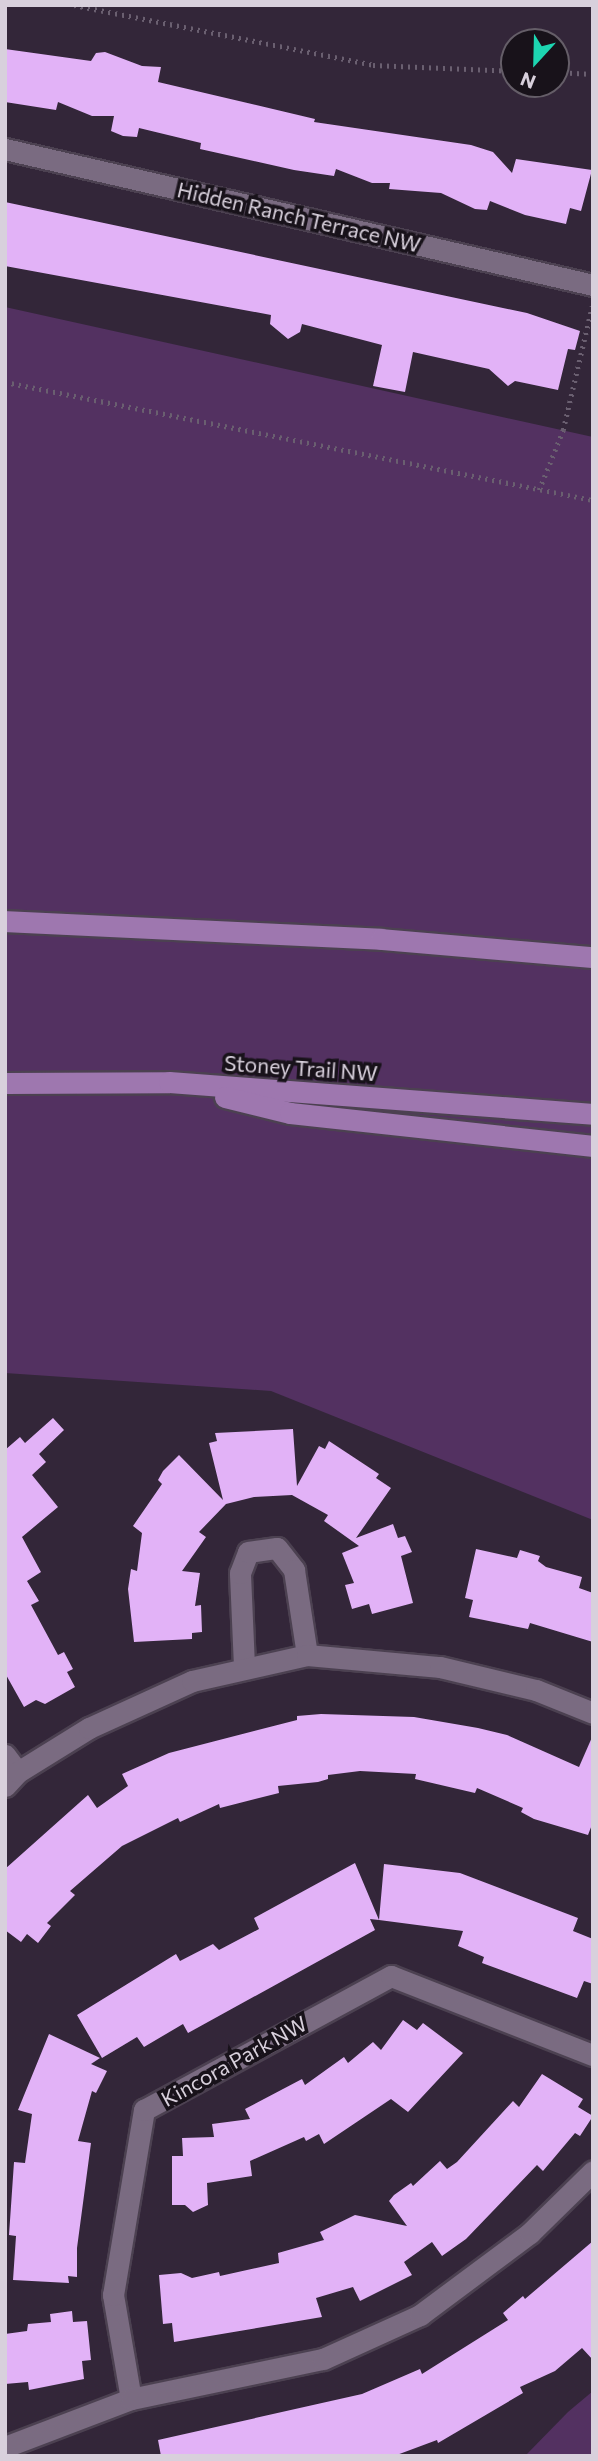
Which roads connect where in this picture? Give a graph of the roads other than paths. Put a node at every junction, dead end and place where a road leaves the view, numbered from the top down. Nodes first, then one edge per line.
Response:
1 (5, 149) edge
2 (593, 285) edge
3 (5, 921) edge
4 (593, 957) edge
5 (169, 1082) junction
6 (5, 1083) edge
7 (593, 1114) edge
8 (593, 1146) edge
9 (307, 1655) junction
10 (244, 1666) junction
11 (593, 1713) edge
12 (5, 1755) edge
13 (12, 1779) edge
14 (593, 2055) edge
15 (593, 2171) edge
16 (131, 2399) junction
17 (5, 2447) edge

1 - 2 street, Hidden Ranch Terrace NW
3 - 4 highway
5 - 6 highway, Stoney Trail NW
5 - 7 highway, Stoney Trail NW
5 - 8 highway
9 - 10 street
9 - 10 street
9 - 11 street
10 - 13 street
12 - 13 street
14 - 16 street, Kincora Park NW
15 - 16 street
16 - 17 street

